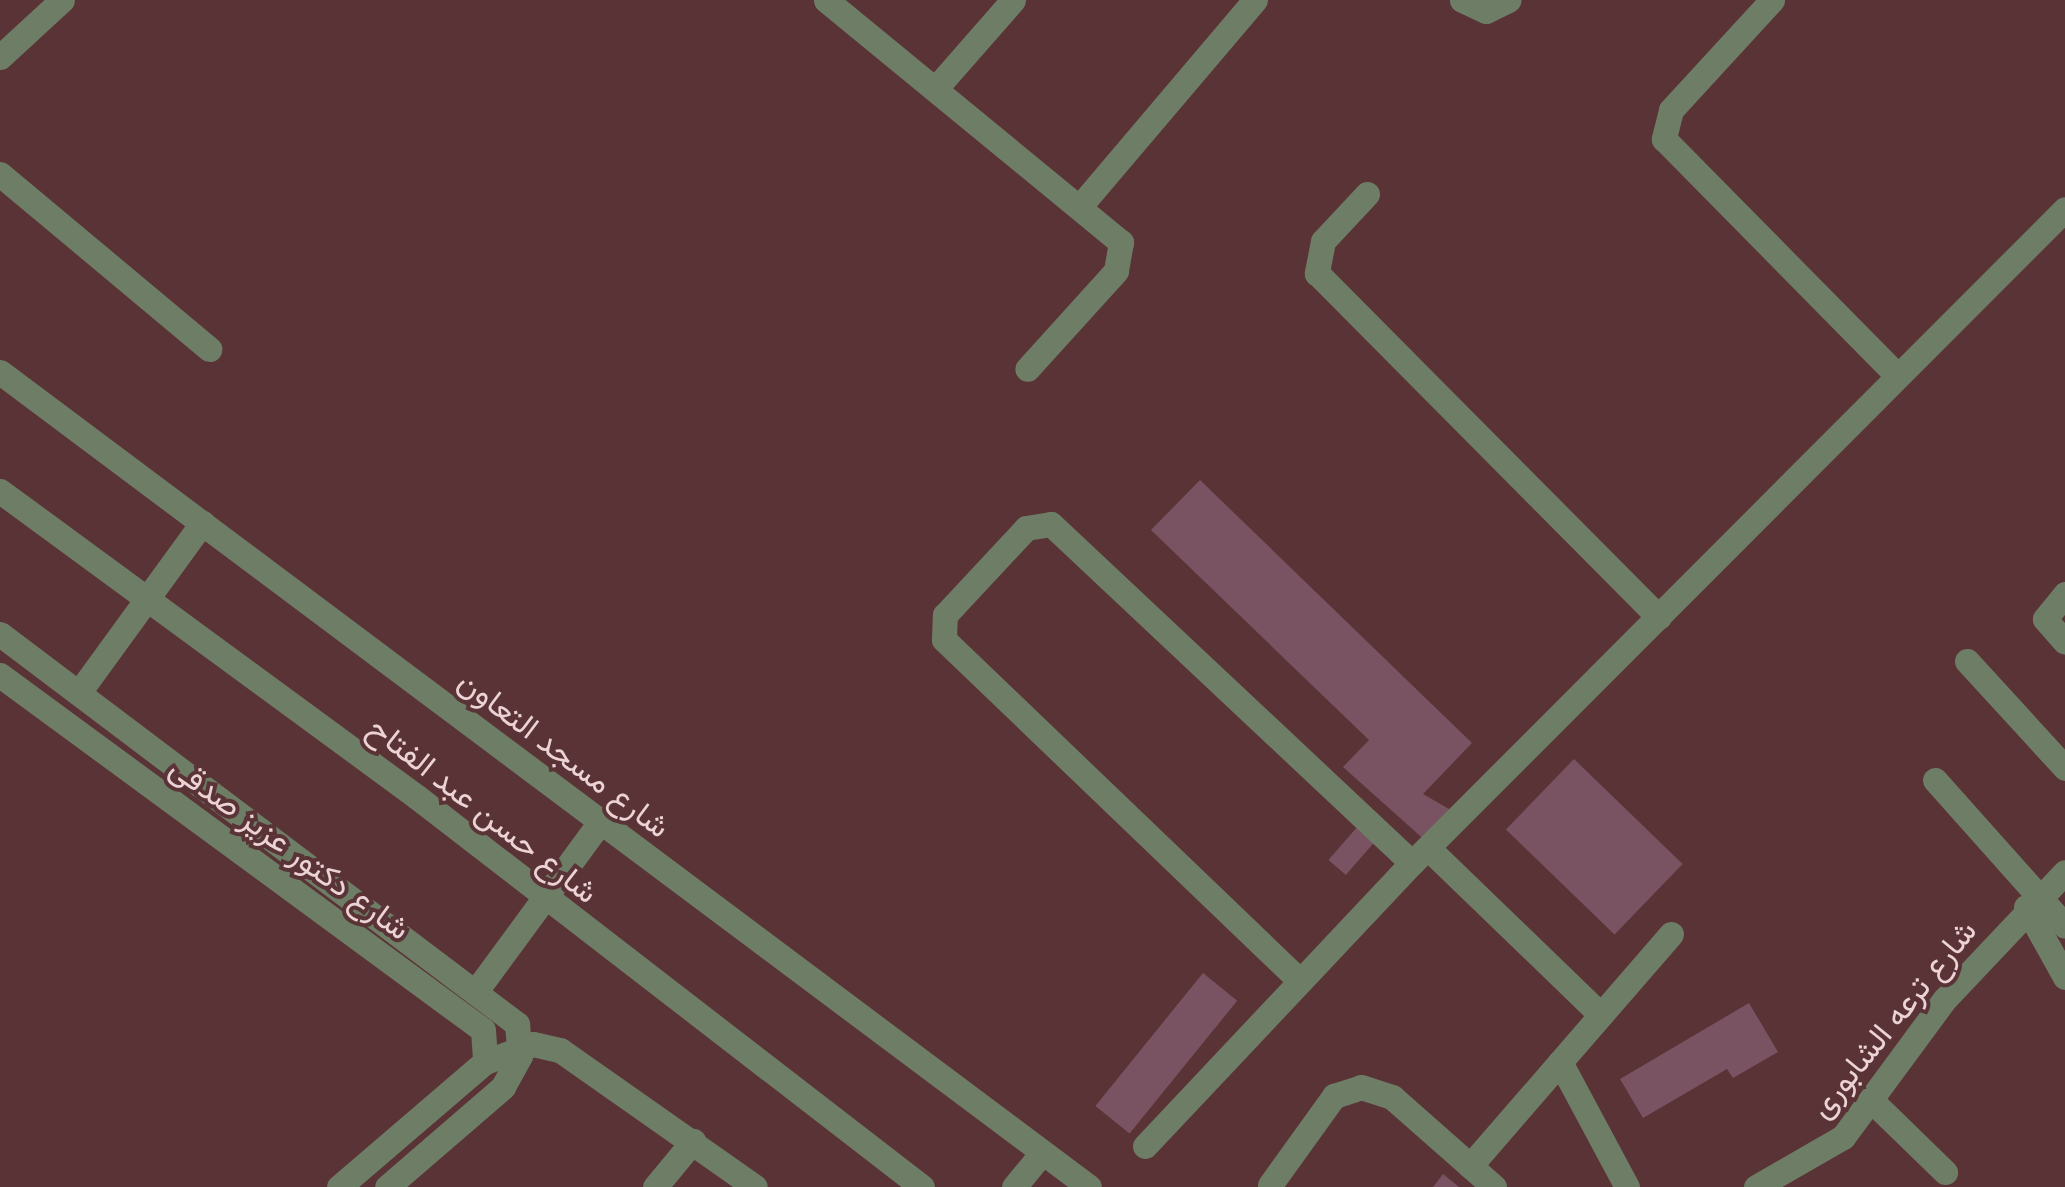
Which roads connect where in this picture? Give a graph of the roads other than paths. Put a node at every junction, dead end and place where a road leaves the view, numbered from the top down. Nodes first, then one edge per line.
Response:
1 (62, 0) edge
2 (826, 0) edge
3 (1013, 0) edge
4 (1255, 0) edge
5 (1462, 0) edge
6 (1509, 0) edge
7 (1772, 0) edge
8 (0, 57) edge
9 (936, 88) junction
10 (0, 174) edge
11 (1367, 194) dead end
12 (1082, 205) junction
13 (2065, 209) edge
14 (209, 349) dead end
15 (1027, 369) dead end
16 (0, 372) edge
17 (1897, 374) junction
18 (0, 491) edge
19 (202, 523) junction
20 (2065, 594) edge
21 (146, 600) junction
22 (1659, 617) junction
23 (2056, 632) edge
24 (0, 634) edge
25 (1967, 661) dead end
26 (0, 675) edge
27 (80, 691) junction
28 (2065, 768) edge
29 (1935, 780) dead end
30 (600, 822) junction
31 (1420, 856) junction
32 (2065, 872) edge
33 (544, 899) junction
34 (2032, 900) junction
35 (2065, 926) edge
36 (1671, 934) dead end
37 (2065, 977) edge
38 (1299, 980) junction
39 (476, 991) junction
40 (1601, 1015) junction
41 (521, 1046) junction
42 (486, 1062) junction
43 (1560, 1062) junction
44 (1872, 1101) junction
45 (693, 1140) junction
46 (1145, 1146) dead end
47 (1042, 1152) junction
48 (1470, 1166) junction
49 (1945, 1172) dead end
50 (1270, 1185) edge
51 (338, 1187) edge
52 (387, 1187) edge
53 (654, 1187) edge
54 (755, 1187) edge
55 (922, 1187) edge
56 (1014, 1187) edge
57 (1089, 1187) edge
58 (1494, 1187) edge
59 (1627, 1187) edge
60 (1756, 1187) edge

1 - 8 street
2 - 9 street
3 - 9 street
4 - 12 street
5 - 6 street
7 - 17 street
9 - 12 street
10 - 14 street
11 - 22 street
12 - 15 street
13 - 17 street
16 - 19 street, شارع مسجد التعاون
17 - 22 street
18 - 21 street, شارع حسن عبد الفتاح
19 - 21 street
19 - 30 street, شارع مسجد التعاون
20 - 23 street
21 - 27 street
21 - 33 street, شارع حسن عبد الفتاح
22 - 31 street
24 - 27 street, شارع دكتور عزيز صدقى
25 - 28 street
26 - 42 street, شارع دكتور عزيز صدقى
27 - 39 street, شارع دكتور عزيز صدقى
29 - 34 street
30 - 33 street
30 - 47 street, شارع مسجد التعاون
31 - 38 street
31 - 38 street
31 - 40 street
32 - 34 street, شارع ترعه الشابورى
33 - 39 street
33 - 55 street, شارع حسن عبد الفتاح
34 - 35 street
34 - 37 street
34 - 44 street, شارع ترعه الشابورى
36 - 40 street
38 - 46 street
39 - 41 street, شارع دكتور عزيز صدقى
40 - 43 street
41 - 42 street
41 - 45 street
41 - 52 street
42 - 51 street
43 - 48 street
43 - 59 street
44 - 49 street
44 - 60 street, شارع ترعه الشابورى
45 - 53 street
45 - 54 street
47 - 56 street
47 - 57 street, شارع مسجد التعاون
48 - 50 street
48 - 58 street

